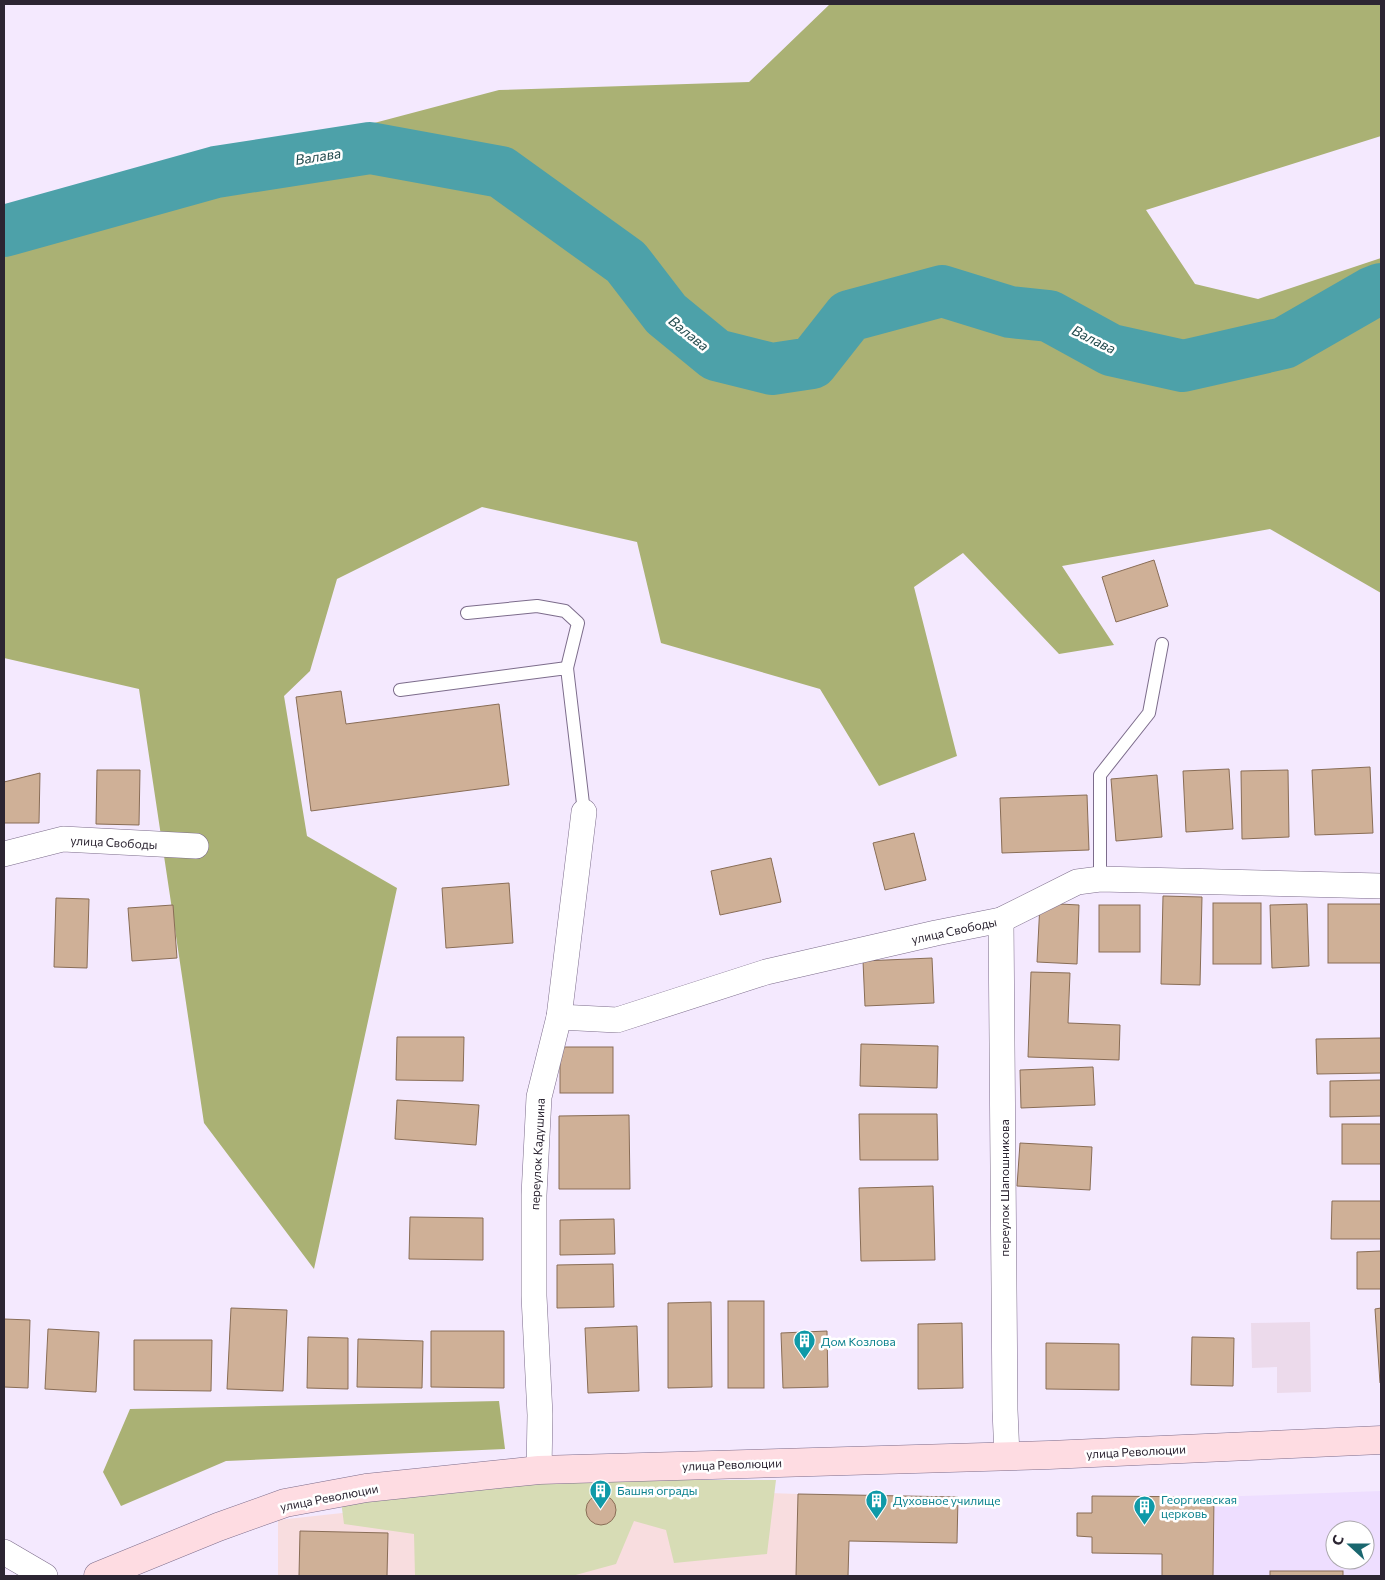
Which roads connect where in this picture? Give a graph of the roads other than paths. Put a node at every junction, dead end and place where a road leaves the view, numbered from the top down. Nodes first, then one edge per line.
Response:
1 (466, 613) dead end
2 (1162, 644) dead end
3 (567, 668) junction
4 (400, 690) dead end
5 (584, 812) joint
6 (196, 846) dead end
7 (4, 854) edge
8 (1100, 879) junction
9 (1381, 886) edge
10 (1002, 920) junction
11 (559, 1017) junction
12 (1381, 1440) edge
13 (1007, 1456) junction
14 (539, 1470) junction
15 (4, 1552) edge
16 (45, 1576) edge
17 (98, 1576) edge

1 - 3 lane
2 - 8 lane
3 - 4 lane
3 - 5 lane
5 - 11 street, переулок Кадушина
6 - 7 street, улица Свободы
8 - 9 street, улица Свободы
8 - 10 street, улица Свободы
10 - 11 street, улица Свободы
10 - 13 street, переулок Шапошникова
11 - 14 street, переулок Кадушина
12 - 13 main road, улица Революции
13 - 14 main road, улица Революции
14 - 17 main road, улица Революции
15 - 16 street

